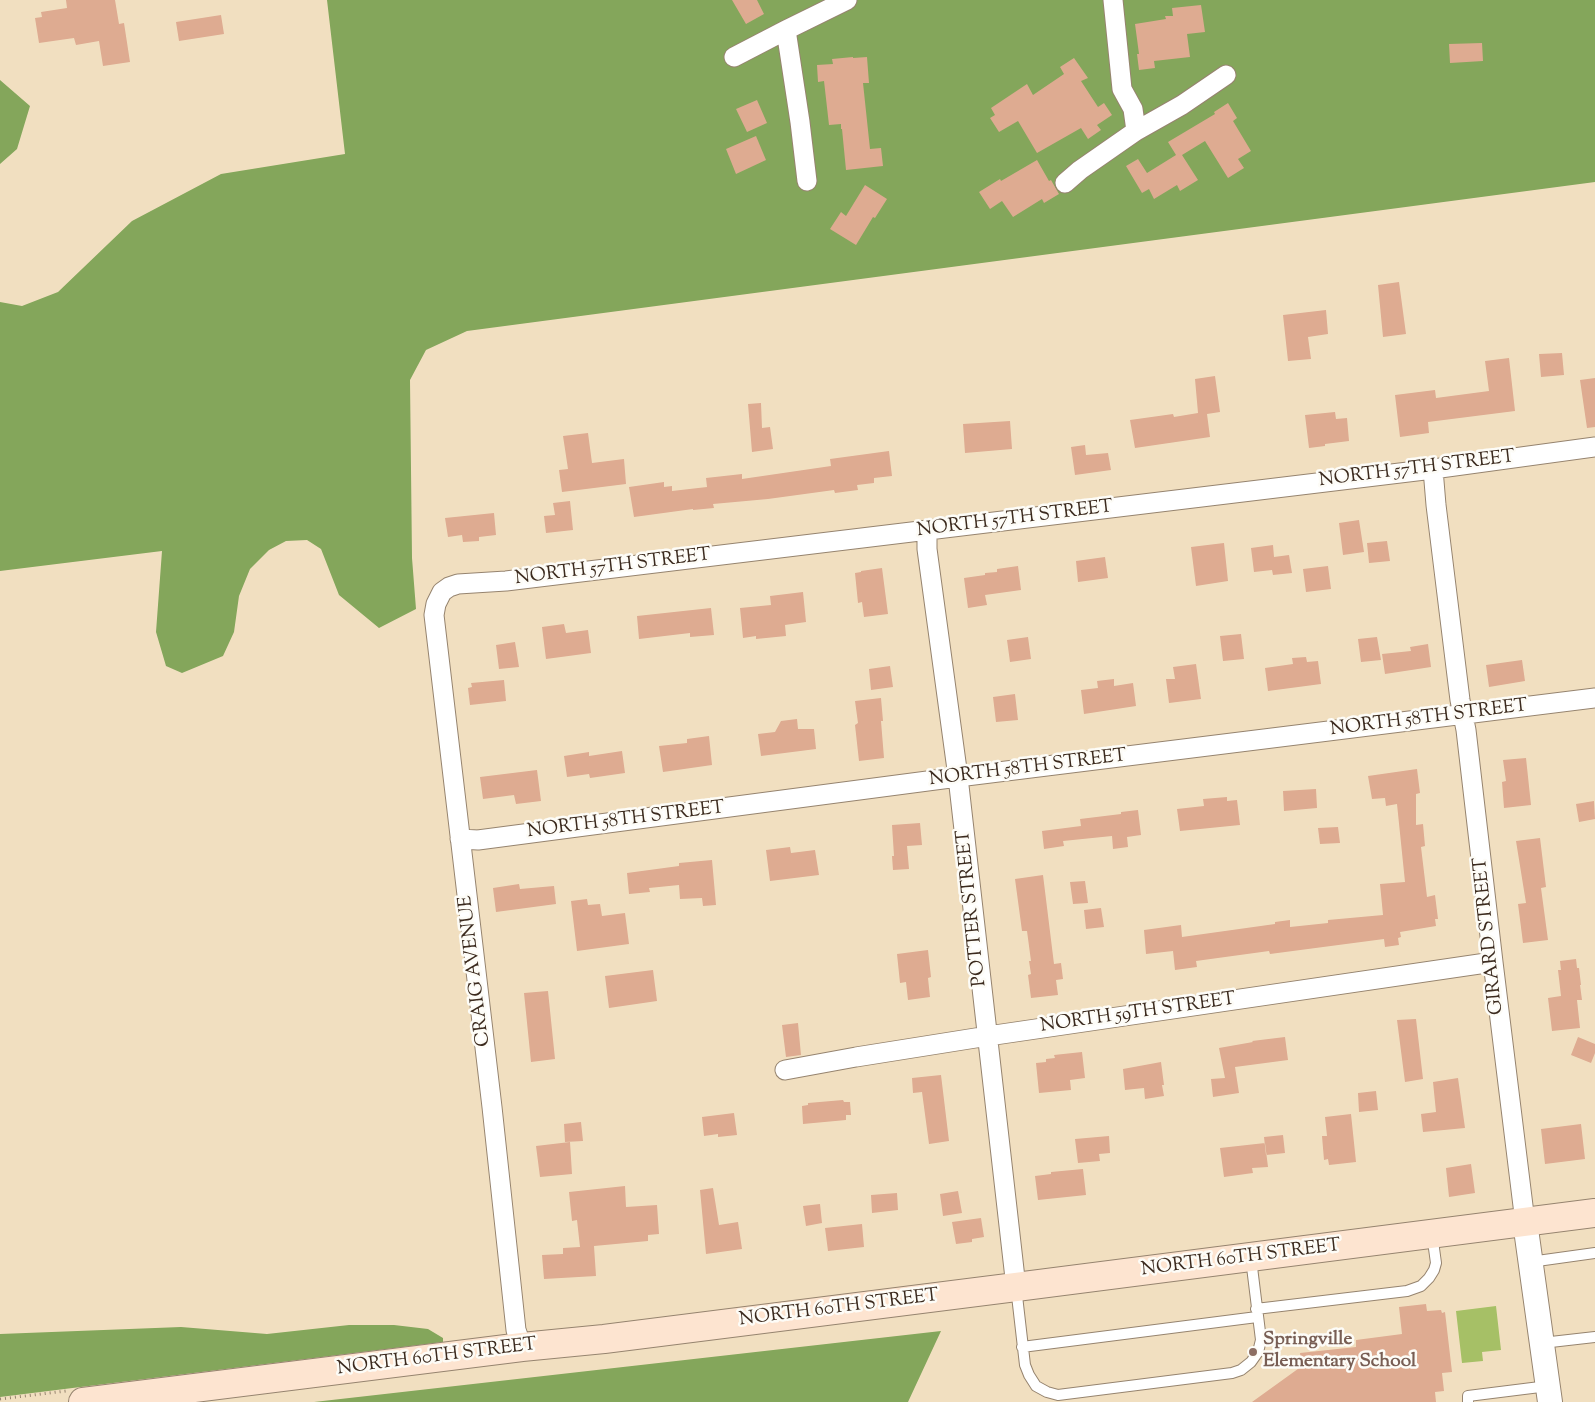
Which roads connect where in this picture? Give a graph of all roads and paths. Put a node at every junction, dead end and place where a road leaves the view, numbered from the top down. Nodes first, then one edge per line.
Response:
1 (847, 0) edge
2 (1113, 0) edge
3 (786, 30) junction
4 (734, 57) dead end
5 (1226, 74) dead end
6 (1136, 130) junction
7 (807, 182) dead end
8 (1065, 182) dead end
9 (1595, 447) edge
10 (1434, 469) junction
11 (927, 530) junction
12 (440, 596) joint
13 (1595, 698) edge
14 (1463, 714) junction
15 (958, 777) junction
16 (460, 839) junction
17 (1492, 962) junction
18 (988, 1036) junction
19 (785, 1070) dead end
20 (1595, 1213) edge
21 (1525, 1222) junction
22 (1432, 1234) junction
23 (1595, 1253) edge
24 (1251, 1258) junction
25 (1530, 1262) junction
26 (1016, 1287) junction
27 (1257, 1312) junction
28 (1595, 1337) edge
29 (1542, 1343) junction
30 (522, 1346) junction
31 (1022, 1347) junction
32 (1549, 1394) edge
33 (83, 1402) edge
34 (1468, 1402) edge

1 - 3 street
2 - 6 street
3 - 4 street
3 - 7 street
5 - 6 street
6 - 8 street
9 - 10 street, NORTH 57TH STREET
10 - 11 street, NORTH 57TH STREET
10 - 14 street, GIRARD STREET
11 - 12 street, NORTH 57TH STREET
11 - 15 street, POTTER STREET
12 - 16 street, CRAIG AVENUE
13 - 14 street, NORTH 58TH STREET
14 - 15 street, NORTH 58TH STREET
14 - 17 street, GIRARD STREET
15 - 16 street, NORTH 58TH STREET
15 - 18 street, POTTER STREET
16 - 30 street, CRAIG AVENUE
17 - 18 street, NORTH 59TH STREET
17 - 21 street, GIRARD STREET
18 - 19 street, NORTH 59TH STREET
18 - 26 street, POTTER STREET
20 - 21 main road, NORTH 60TH STREET
21 - 22 main road, NORTH 60TH STREET
21 - 25 street, GIRARD STREET
22 - 24 main road, NORTH 60TH STREET
22 - 27 lane
23 - 25 lane
24 - 26 main road, NORTH 60TH STREET
24 - 27 lane
25 - 29 street, GIRARD STREET
26 - 30 main road, NORTH 60TH STREET
26 - 31 lane
27 - 31 lane
27 - 31 lane
28 - 29 lane
29 - 32 street, GIRARD STREET
30 - 33 main road, NORTH 60TH STREET
32 - 34 lane

